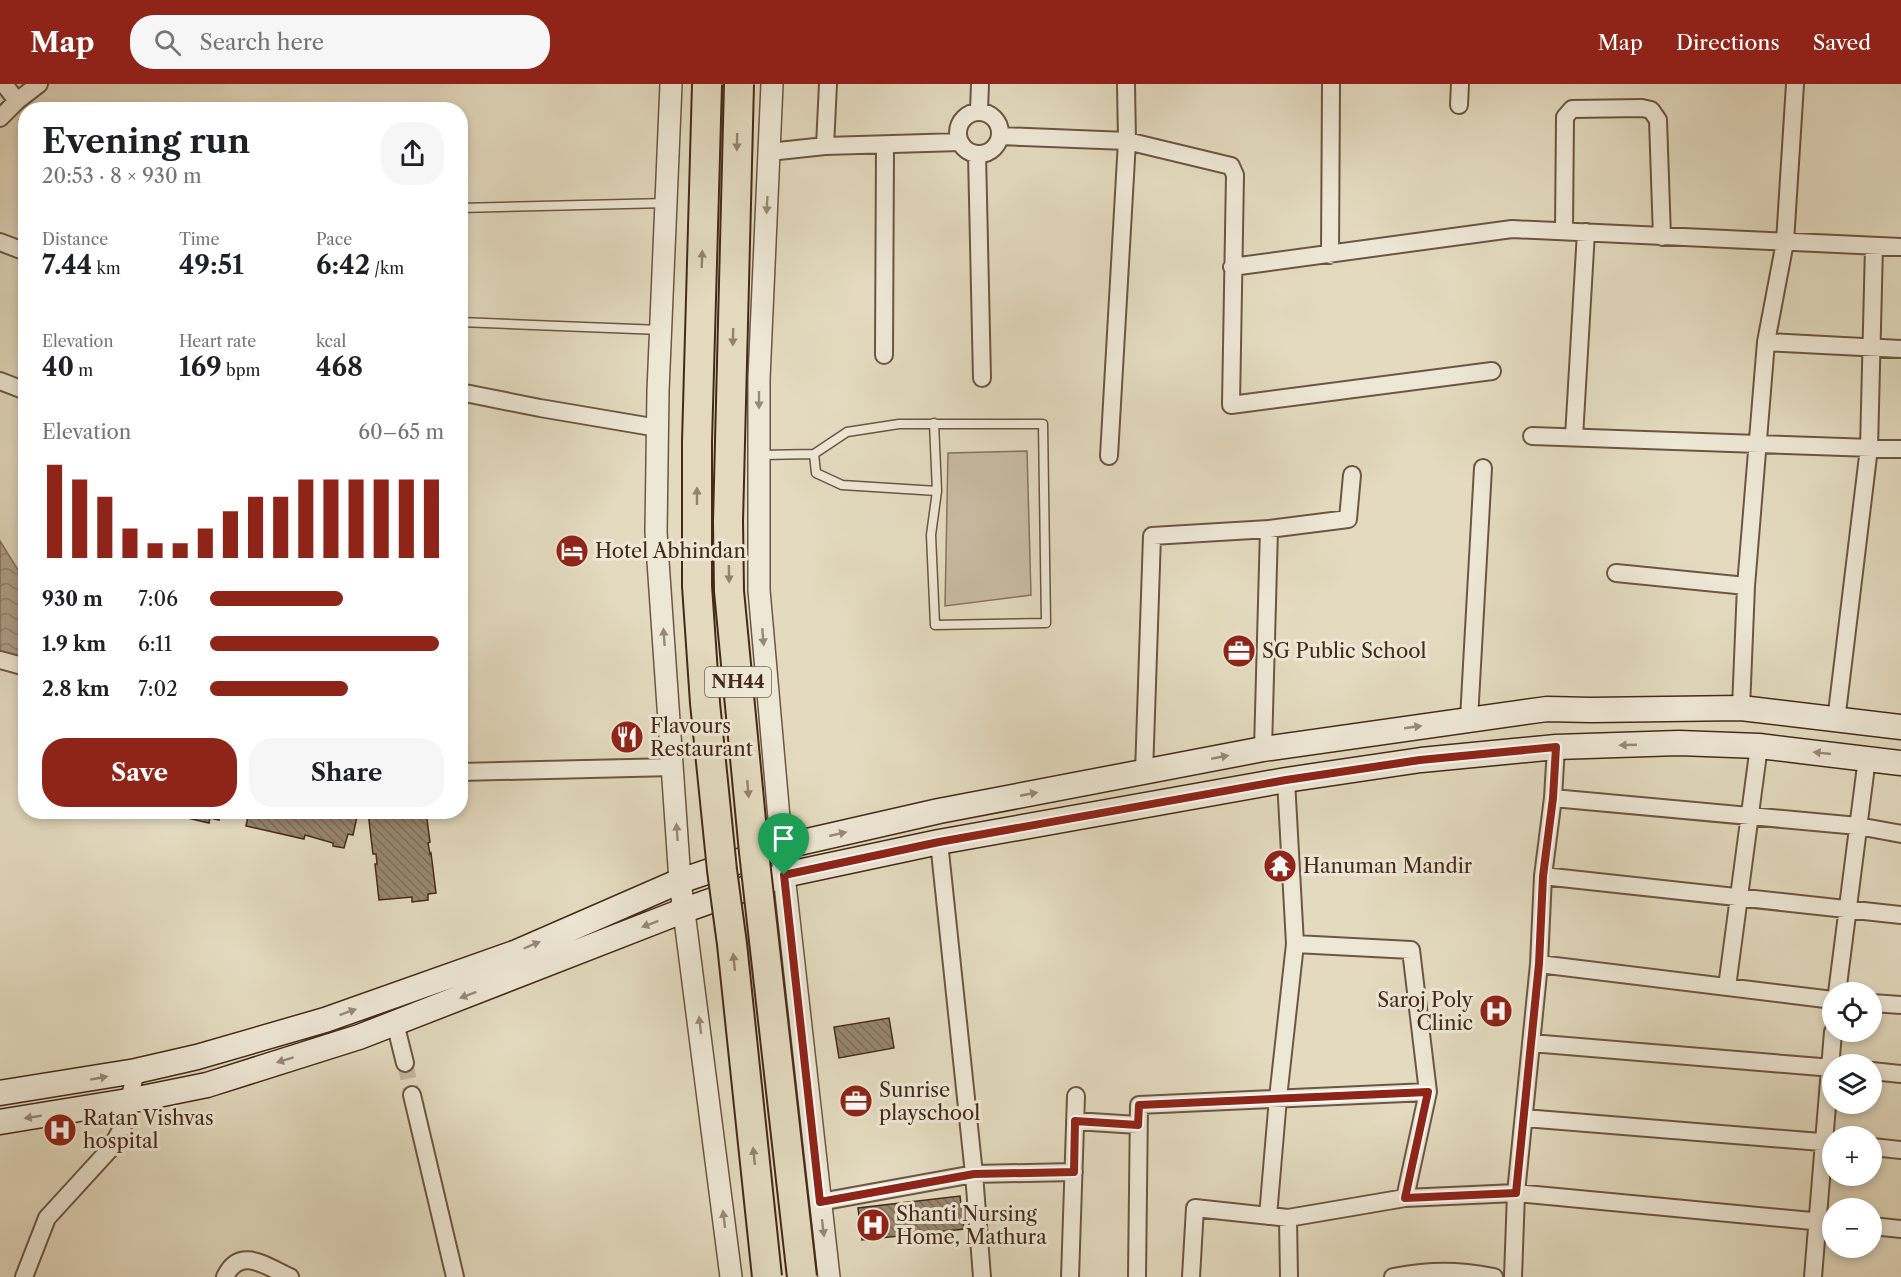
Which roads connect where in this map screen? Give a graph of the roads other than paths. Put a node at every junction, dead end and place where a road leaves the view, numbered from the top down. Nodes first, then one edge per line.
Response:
1 (4, 84) edge
2 (39, 84) edge
3 (671, 84) edge
4 (707, 84) edge
5 (739, 84) edge
6 (772, 84) edge
7 (828, 84) edge
8 (980, 84) edge
9 (1125, 84) edge
10 (1331, 84) edge
11 (1461, 84) edge
12 (1794, 84) edge
13 (17, 101) junction
14 (1459, 105) dead end
15 (980, 111) junction
16 (0, 118) edge
17 (1000, 136) junction
18 (1127, 141) junction
19 (960, 142) junction
20 (885, 145) junction
21 (825, 146) junction
22 (769, 152) junction
23 (977, 154) junction
24 (667, 203) junction
25 (468, 208) edge
26 (1564, 230) junction
27 (1586, 232) junction
28 (1662, 237) junction
29 (0, 242) edge
30 (1785, 242) junction
31 (1874, 246) junction
32 (1901, 247) edge
33 (18, 249) edge
34 (1330, 255) junction
35 (1232, 267) junction
36 (468, 322) edge
37 (661, 330) junction
38 (1766, 342) junction
39 (1871, 347) junction
40 (1901, 349) edge
41 (884, 355) dead end
42 (1492, 371) dead end
43 (982, 378) dead end
44 (0, 381) edge
45 (18, 388) edge
46 (468, 394) edge
47 (934, 423) junction
48 (658, 428) junction
49 (1532, 436) dead end
50 (1574, 437) junction
51 (1759, 444) junction
52 (1869, 448) junction
53 (1901, 449) edge
54 (814, 454) junction
55 (758, 455) junction
56 (1109, 456) dead end
57 (1483, 468) dead end
58 (1352, 475) dead end
59 (937, 491) junction
60 (1269, 529) junction
61 (1616, 573) dead end
62 (1746, 586) junction
63 (0, 660) edge
64 (18, 665) edge
65 (1741, 708) junction
66 (1469, 718) junction
67 (1836, 721) junction
68 (1901, 727) edge
69 (1759, 746) junction
70 (1556, 747) junction
71 (1263, 749) junction
72 (1867, 758) junction
73 (1901, 763) edge
74 (673, 767) junction
75 (468, 772) edge
76 (1144, 773) junction
77 (1286, 780) junction
78 (1553, 798) junction
79 (1748, 816) junction
80 (1858, 826) junction
81 (1901, 834) edge
82 (939, 842) junction
83 (781, 847) junction
84 (784, 875) junction
85 (1543, 876) junction
86 (680, 881) junction
87 (1740, 897) junction
88 (1848, 909) junction
89 (685, 910) junction
90 (1901, 915) edge
91 (1295, 944) junction
92 (1539, 964) junction
93 (1838, 982) edge
94 (1727, 987) junction
95 (1822, 999) edge
96 (1882, 1003) edge
97 (1901, 1005) edge
98 (395, 1023) junction
99 (1531, 1043) junction
100 (405, 1063) tunnel mouth
101 (1822, 1067) edge
102 (136, 1071) junction
103 (1882, 1072) edge
104 (1901, 1074) edge
105 (1428, 1092) junction
106 (0, 1093) edge
107 (412, 1095) tunnel mouth
108 (1076, 1096) dead end
109 (1278, 1098) junction
110 (128, 1101) junction
111 (1524, 1118) junction
112 (1075, 1121) junction
113 (0, 1122) edge
114 (1138, 1125) junction
115 (1822, 1143) edge
116 (1882, 1148) edge
117 (1901, 1150) edge
118 (1074, 1172) junction
119 (974, 1174) junction
120 (1516, 1193) junction
121 (1405, 1198) junction
122 (820, 1202) junction
123 (1268, 1216) junction
124 (1288, 1218) junction
125 (1822, 1222) edge
126 (1882, 1227) edge
127 (1901, 1229) edge
128 (1822, 1236) edge
129 (24, 1277) edge
130 (225, 1277) edge
131 (290, 1277) edge
132 (455, 1277) edge
133 (731, 1277) edge
134 (767, 1277) edge
135 (802, 1277) edge
136 (829, 1277) edge
137 (982, 1277) edge
138 (1070, 1277) edge
139 (1137, 1277) edge
140 (1191, 1277) edge
141 (1289, 1277) edge
142 (1393, 1277) edge
143 (1494, 1277) edge
144 (1513, 1277) edge
145 (1813, 1277) edge

1 - 13 street
2 - 13 street
3 - 24 street
134 -> 4 highway, NH44, bridge
5 -> 135 highway, NH44, bridge
6 - 22 street
7 - 21 street
8 - 15 street
9 - 18 street
10 - 34 street
11 - 14 street
12 - 30 street
13 - 16 street
15 - 17 street
15 - 19 street
17 - 18 street
17 - 23 street
18 - 35 street
18 - 56 street
19 - 20 street
19 - 23 street
20 - 21 street
20 - 41 street
21 - 22 street
22 -> 55 street
23 - 43 street
24 - 25 lane
24 - 37 street
26 - 27 street
26 - 28 street
26 - 34 street
27 - 28 street
27 - 50 street
28 - 30 street
29 - 33 street
30 - 31 street
30 - 38 street
31 - 32 street
31 - 39 street
34 - 35 street
35 - 42 street
36 - 37 lane
37 - 48 street
38 - 39 street
38 - 51 street
39 - 40 street
39 - 52 street
44 - 45 street
46 - 48 street
47 - 54 lane
47 - 59 lane
47 - 59 lane
74 -> 48 street
49 - 50 street
50 - 51 street
51 - 52 street
51 - 62 street
52 - 53 street
52 - 67 street
54 - 55 lane
54 - 59 lane
55 -> 83 street
57 - 66 street
58 - 60 street
60 - 71 street
60 - 76 street
61 - 62 street
62 - 65 street
63 - 64 street
65 - 66 main road
65 - 67 main road
71 -> 66 main road
67 - 68 main road
69 -> 70 main road
72 -> 69 main road
69 - 79 street
70 - 77 main road
70 - 78 street
76 -> 71 main road
72 - 73 main road
72 - 80 street
74 - 75 street
86 -> 74 street
83 -> 76 main road
77 - 82 main road
77 - 91 street
78 - 79 street
78 - 85 street
79 - 80 street
79 - 87 street
80 - 81 street
80 - 88 street
82 - 84 main road
82 - 119 street
83 - 84 street
83 - 86 main road
84 - 89 main road
84 - 122 street
85 - 87 street
85 - 92 street
86 - 89 street
102 -> 86 main road
87 - 88 street
87 - 94 street
88 - 90 street
88 - 93 street
89 -> 98 main road
133 -> 89 street
91 - 105 street
91 - 109 street
92 - 94 street
92 - 99 street
94 - 95 street
96 - 97 street
98 - 100 street
98 -> 110 main road
99 - 101 street
99 - 111 street
106 -> 102 main road
102 - 110 street
103 - 104 street
105 - 109 street
105 - 121 street
107 - 132 street
108 - 112 street
109 - 114 street
109 - 123 street
110 -> 113 main road
110 - 129 street
111 - 115 street
111 - 120 street
112 - 114 street
112 - 118 street
114 - 139 street
116 - 117 street
118 - 119 street
118 - 138 street
119 - 122 street
119 - 137 street
120 - 121 street
120 - 125 street
120 - 144 street
121 - 124 street
122 -> 136 street
123 - 124 street
123 - 140 street
124 - 141 street
126 - 127 street
128 - 145 street
130 - 131 street
142 - 143 street

